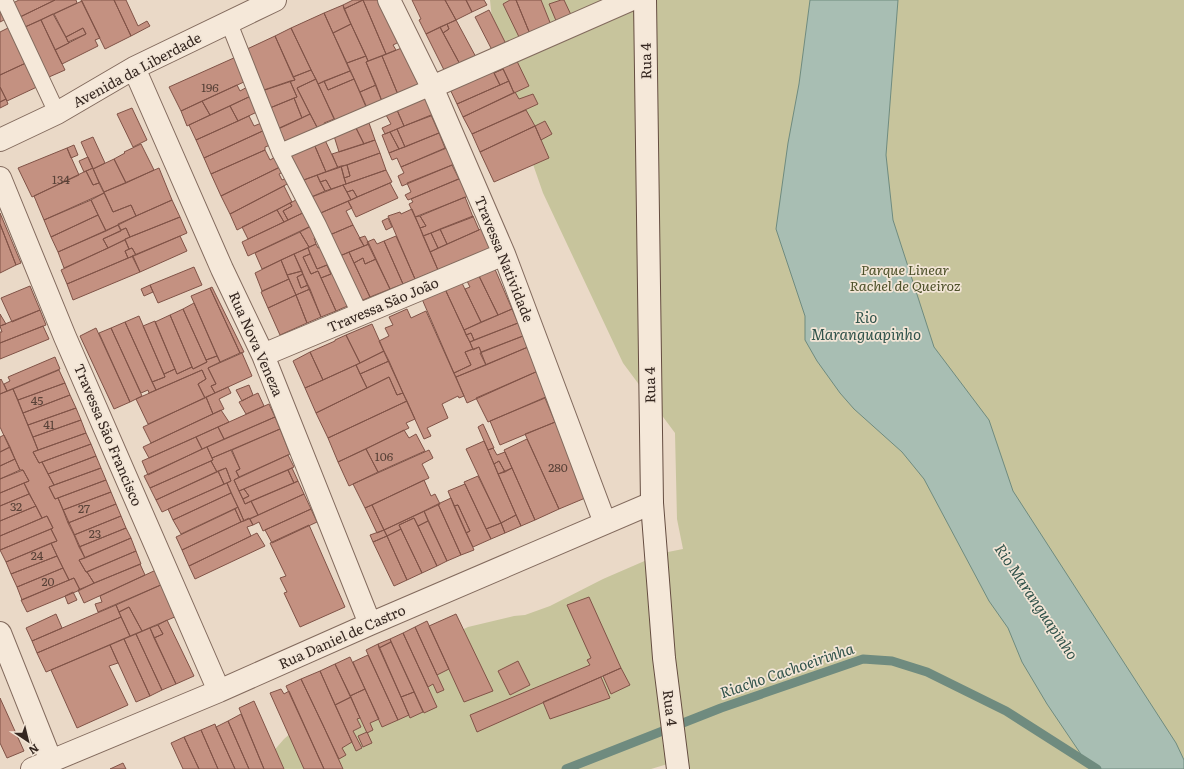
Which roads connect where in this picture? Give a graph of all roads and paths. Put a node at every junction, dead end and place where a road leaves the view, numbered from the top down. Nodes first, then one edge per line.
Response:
1 (4, 0) edge
2 (275, 0) edge
3 (389, 0) edge
4 (630, 0) edge
5 (645, 0) edge
6 (229, 23) junction
7 (134, 68) junction
8 (432, 87) junction
9 (56, 113) junction
10 (0, 140) edge
11 (280, 152) junction
12 (0, 178) edge
13 (504, 254) junction
14 (360, 314) junction
15 (263, 355) junction
16 (652, 503) junction
17 (605, 523) junction
18 (370, 624) junction
19 (0, 633) edge
20 (219, 691) junction
21 (51, 761) junction
22 (32, 769) edge
23 (678, 769) edge

1 - 9 lane
2 - 6 street, Avenida da Liberdade
3 - 8 street, Travessa Natividade
4 - 8 street
5 - 16 street, Rua 4
6 - 7 street, Avenida da Liberdade
6 - 11 lane
7 - 9 street, Avenida da Liberdade
7 - 15 street, Rua Nova Veneza
8 - 11 lane
8 - 13 street, Travessa Natividade
9 - 10 street, Avenida da Liberdade
11 - 14 lane
12 - 20 street, Travessa São Francisco
13 - 14 street, Travessa São João
13 - 17 street, Travessa Natividade
14 - 15 street, Travessa São João
15 - 18 street, Rua Nova Veneza
16 - 17 street, Rua Daniel de Castro
16 - 23 street, Rua 4
17 - 18 street, Rua Daniel de Castro
18 - 20 street, Rua Daniel de Castro
19 - 21 street
20 - 21 street, Rua Daniel de Castro
21 - 22 street, Rua Daniel de Castro

